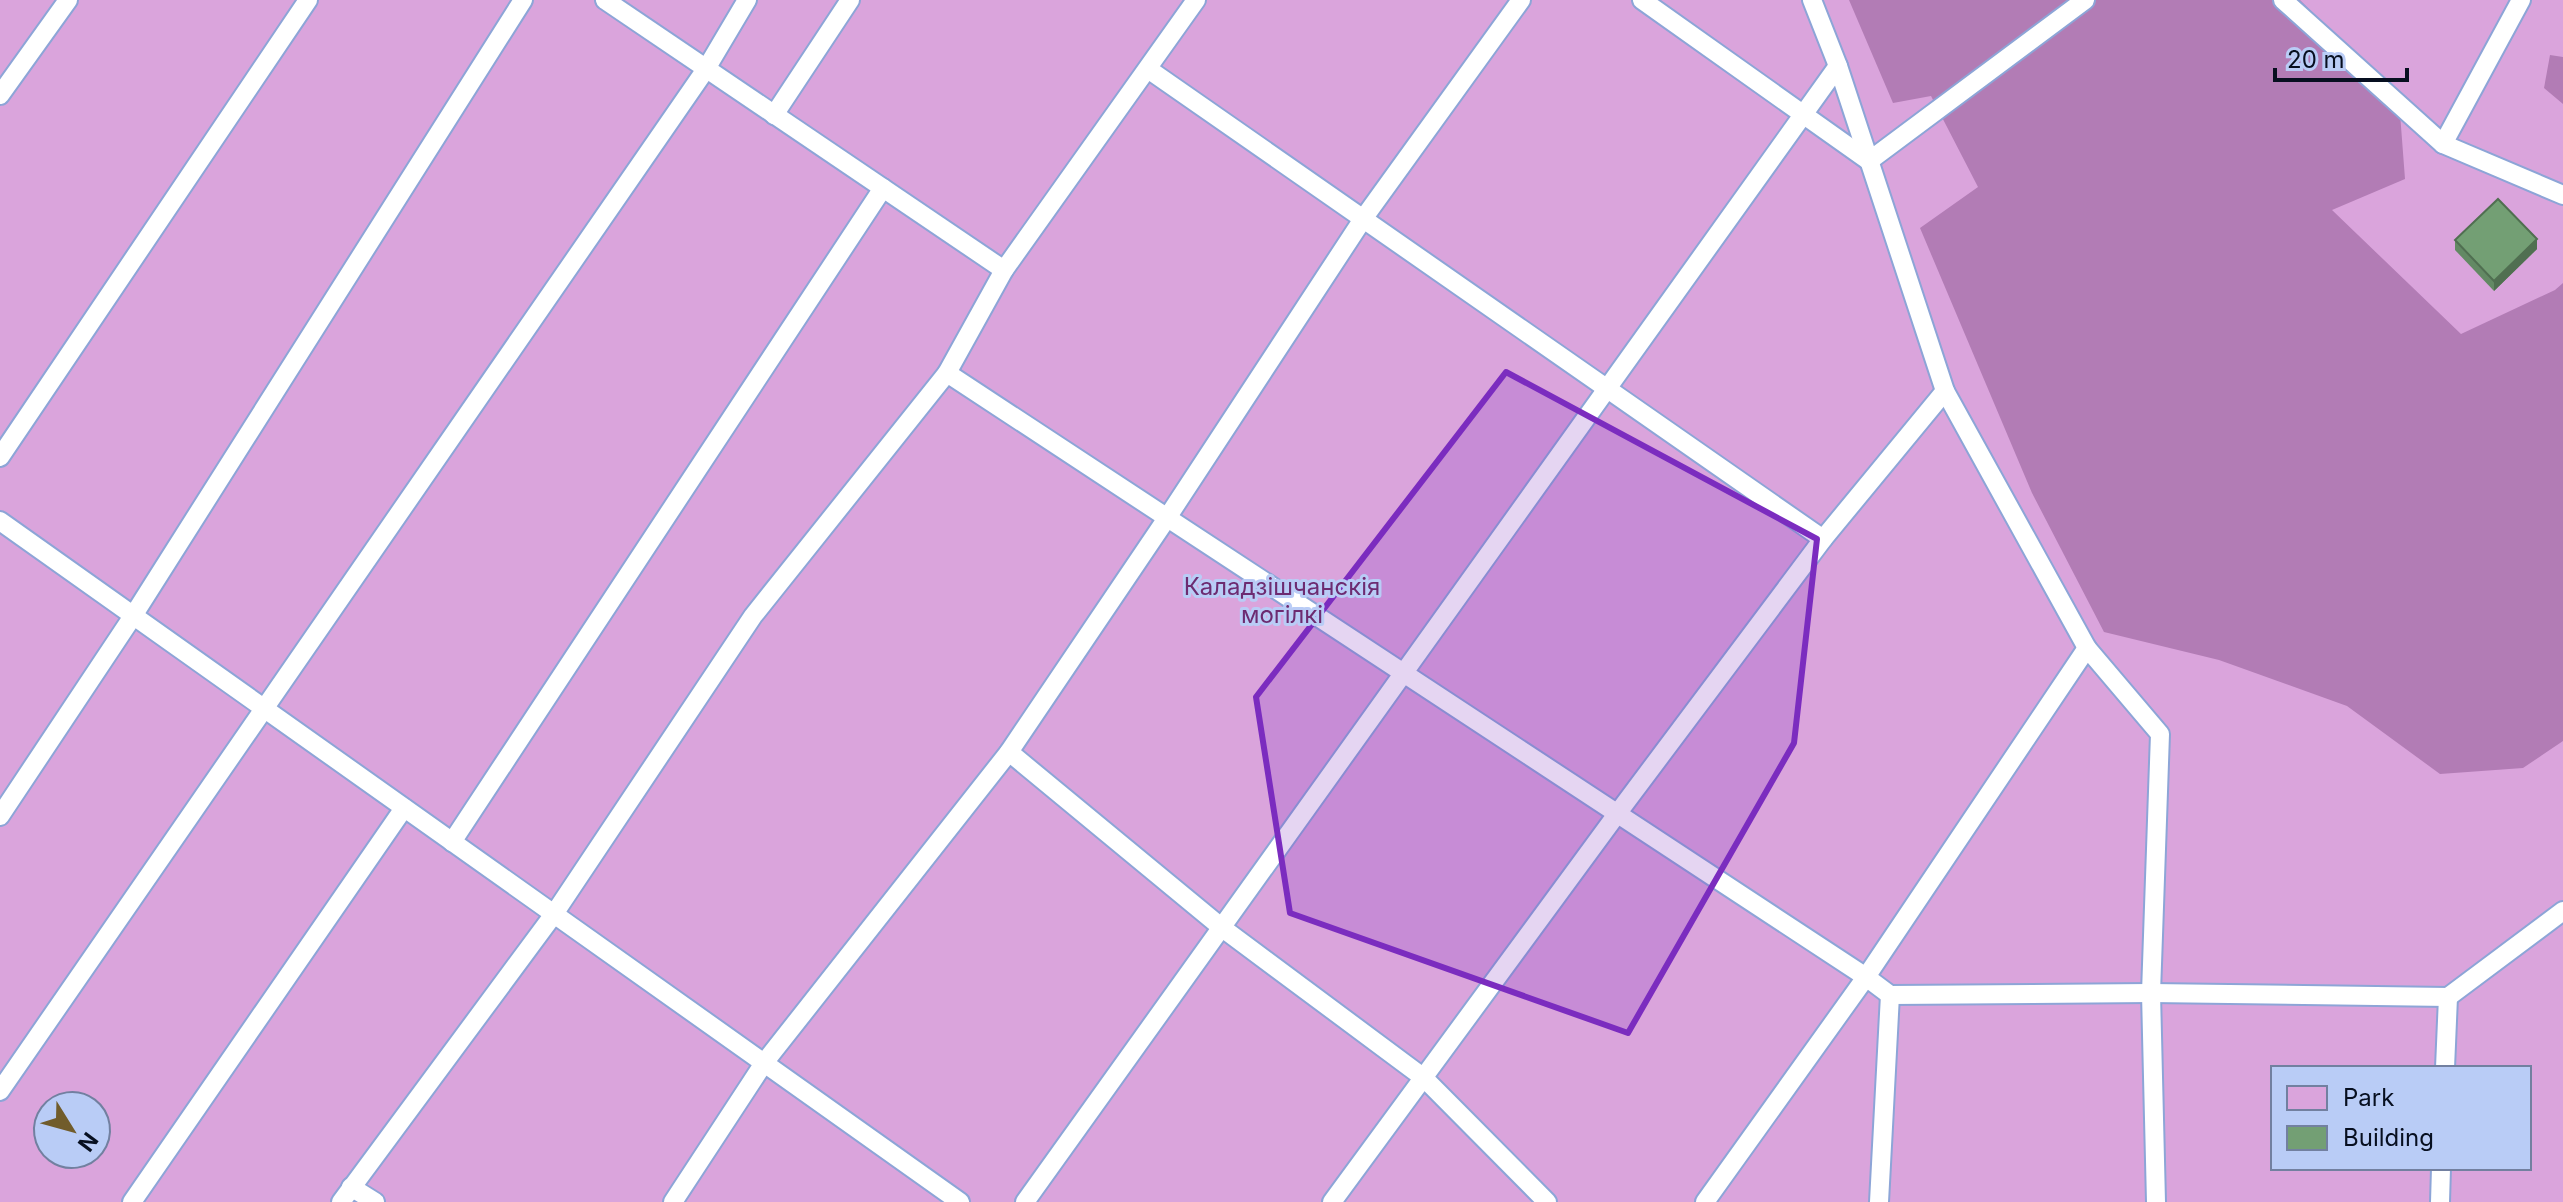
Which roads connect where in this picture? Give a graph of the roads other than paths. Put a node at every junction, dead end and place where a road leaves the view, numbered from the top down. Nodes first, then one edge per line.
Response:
1 (68, 0) edge
2 (308, 0) edge
3 (523, 0) edge
4 (605, 0) edge
5 (747, 0) edge
6 (850, 0) edge
7 (1196, 0) edge
8 (1521, 0) edge
9 (1642, 0) edge
10 (1812, 0) edge
11 (2085, 0) edge
12 (2283, 0) edge
13 (2521, 0) edge
14 (1838, 66) junction
15 (706, 69) junction
16 (1148, 69) junction
17 (0, 95) edge
18 (774, 115) junction
19 (1804, 115) junction
20 (2443, 144) junction
21 (1869, 161) junction
22 (883, 188) junction
23 (2563, 195) edge
24 (1363, 219) junction
25 (1004, 270) junction
26 (947, 373) junction
27 (1607, 389) junction
28 (1945, 391) junction
29 (0, 457) edge
30 (1167, 518) junction
31 (3, 529) edge
32 (1823, 539) junction
33 (133, 616) junction
34 (2087, 648) junction
35 (1404, 673) junction
36 (264, 709) junction
37 (1009, 752) junction
38 (404, 808) junction
39 (1617, 814) junction
40 (0, 816) edge
41 (452, 842) junction
42 (2563, 911) edge
43 (554, 914) junction
44 (1221, 927) junction
45 (1866, 977) junction
46 (2151, 993) junction
47 (1890, 995) junction
48 (2448, 997) junction
49 (764, 1063) junction
50 (2445, 1066) edge
51 (1424, 1078) junction
52 (0, 1091) edge
53 (2441, 1170) edge
54 (346, 1195) edge
55 (132, 1202) edge
56 (375, 1202) edge
57 (673, 1202) edge
58 (960, 1202) edge
59 (1025, 1202) edge
60 (1332, 1202) edge
61 (1547, 1202) edge
62 (1705, 1202) edge
63 (1879, 1202) edge
64 (2156, 1202) edge
65 (2440, 1202) edge

1 - 17 lane
2 - 29 lane
3 - 33 lane
4 - 15 lane
5 - 15 lane
6 - 18 lane
7 - 16 lane
8 - 24 lane
9 - 19 lane
10 - 14 lane
11 - 21 lane
12 - 20 lane
13 - 20 lane
14 - 19 lane
14 - 21 lane
15 - 18 lane
15 - 36 lane
16 - 24 lane
16 - 25 lane
18 - 22 lane
19 - 21 lane
19 - 27 lane
20 - 23 lane
21 - 28 lane
22 - 25 lane
22 - 41 lane
24 - 27 lane
24 - 30 lane
25 - 26 lane
26 - 30 lane
26 - 43 lane
27 - 32 lane
27 - 35 lane
28 - 32 lane
28 - 34 lane
30 - 35 lane
30 - 37 lane
31 - 33 lane
32 - 39 lane
33 - 36 lane
33 - 40 lane
34 - 45 lane
34 - 46 lane
35 - 39 lane
35 - 44 lane
36 - 38 lane
36 - 52 lane
37 - 44 lane
37 - 49 lane
38 - 41 lane
38 - 55 lane
39 - 45 lane
39 - 51 lane
41 - 43 lane
42 - 48 lane
43 - 49 lane
43 - 54 lane
44 - 51 lane
44 - 59 lane
45 - 47 lane
45 - 62 lane
46 - 47 lane
46 - 48 lane
46 - 64 lane
47 - 63 lane
48 - 50 lane
49 - 57 lane
49 - 58 lane
51 - 60 lane
51 - 61 lane
53 - 65 lane
54 - 56 lane

